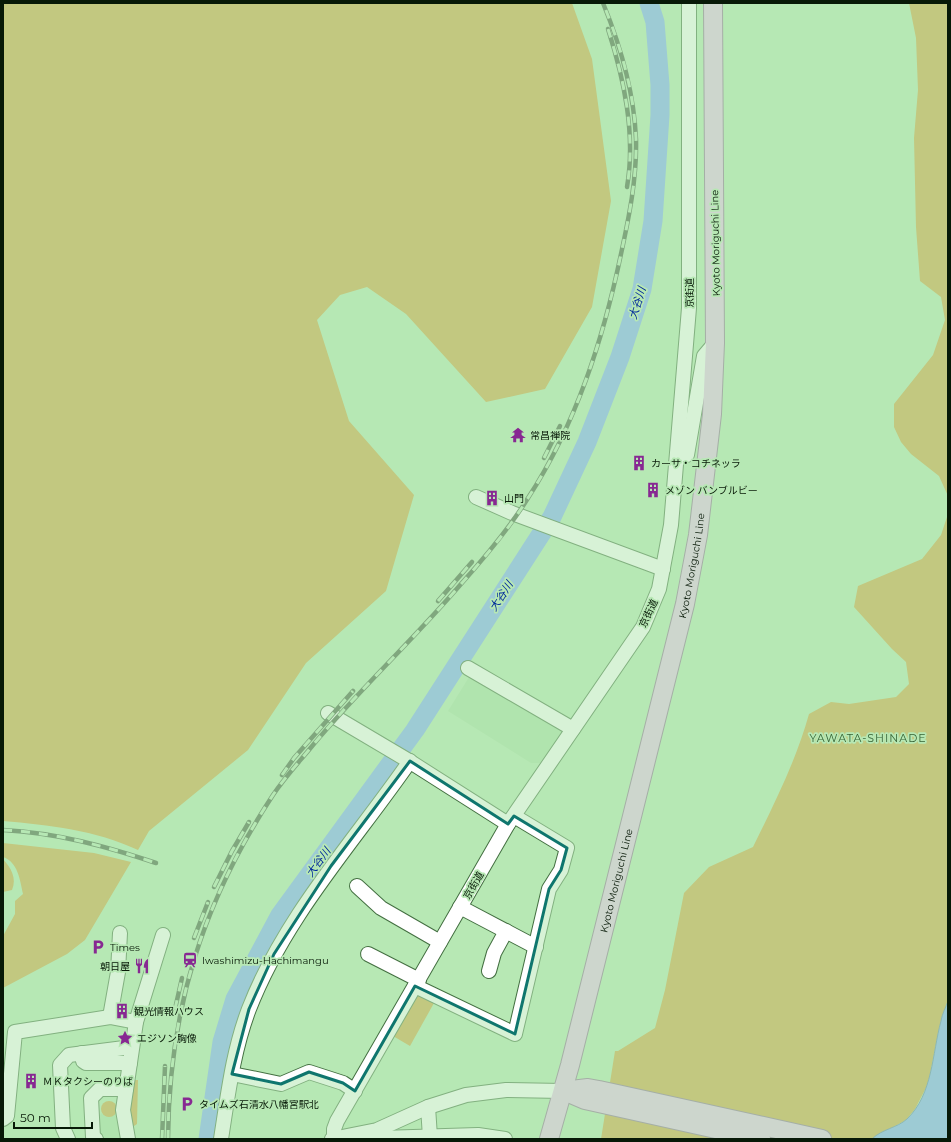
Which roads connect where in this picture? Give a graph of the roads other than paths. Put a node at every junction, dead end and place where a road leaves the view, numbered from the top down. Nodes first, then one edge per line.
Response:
1 (689, 3) edge
2 (713, 3) edge
3 (715, 343) junction
4 (476, 497) dead end
5 (671, 525) junction
6 (663, 569) junction
7 (468, 668) dead end
8 (328, 713) dead end
9 (573, 729) junction
10 (410, 761) junction
11 (511, 820) junction
12 (357, 886) dead end
13 (460, 907) junction
14 (506, 931) junction
15 (120, 933) dead end
16 (163, 935) dead end
17 (440, 942) junction
18 (536, 947) junction
19 (368, 954) dead end
20 (489, 971) dead end
21 (417, 983) junction
22 (110, 1017) junction
23 (136, 1022) junction
24 (132, 1048) junction
25 (82, 1053) junction
26 (130, 1063) junction
27 (232, 1074) junction
28 (126, 1089) junction
29 (355, 1091) junction
30 (563, 1091) junction
31 (597, 1096) junction
32 (428, 1107) junction
33 (3, 1119) edge
34 (365, 1133) junction
35 (430, 1137) junction
36 (68, 1139) edge
37 (96, 1139) edge
38 (128, 1139) edge
39 (221, 1139) edge
40 (333, 1139) edge
41 (505, 1139) edge
42 (549, 1139) edge
43 (761, 1139) edge
44 (822, 1139) edge

1 - 5 street, 京街道
2 - 3 main road, Kyoto Moriguchi Line
3 - 5 street
3 - 30 main road, Kyoto Moriguchi Line
4 - 6 street
5 - 6 street, 京街道
6 - 9 street, 京街道
7 - 9 street
8 - 10 street
9 - 11 street, 京街道
10 - 11 street
10 - 27 street
11 - 13 street, 京街道
11 - 18 street
12 - 17 street
13 - 14 street
13 - 17 street, 京街道
14 - 18 street
14 - 20 street
15 - 22 street
16 - 23 street
17 - 21 street, 京街道
18 - 21 street
19 - 21 street
21 - 29 street, 京街道
22 - 23 street
22 - 33 street
23 - 24 street
24 - 25 street
24 - 26 street
25 - 26 street
25 - 36 street
26 - 28 street
27 - 29 street
27 - 39 street
28 - 37 street
28 - 38 street
29 - 40 street, 京街道
30 - 31 main road
30 - 32 street
30 - 42 main road, Kyoto Moriguchi Line
31 - 43 main road
31 - 44 main road
32 - 34 street
32 - 35 street
34 - 35 street
34 - 40 street
35 - 41 street

